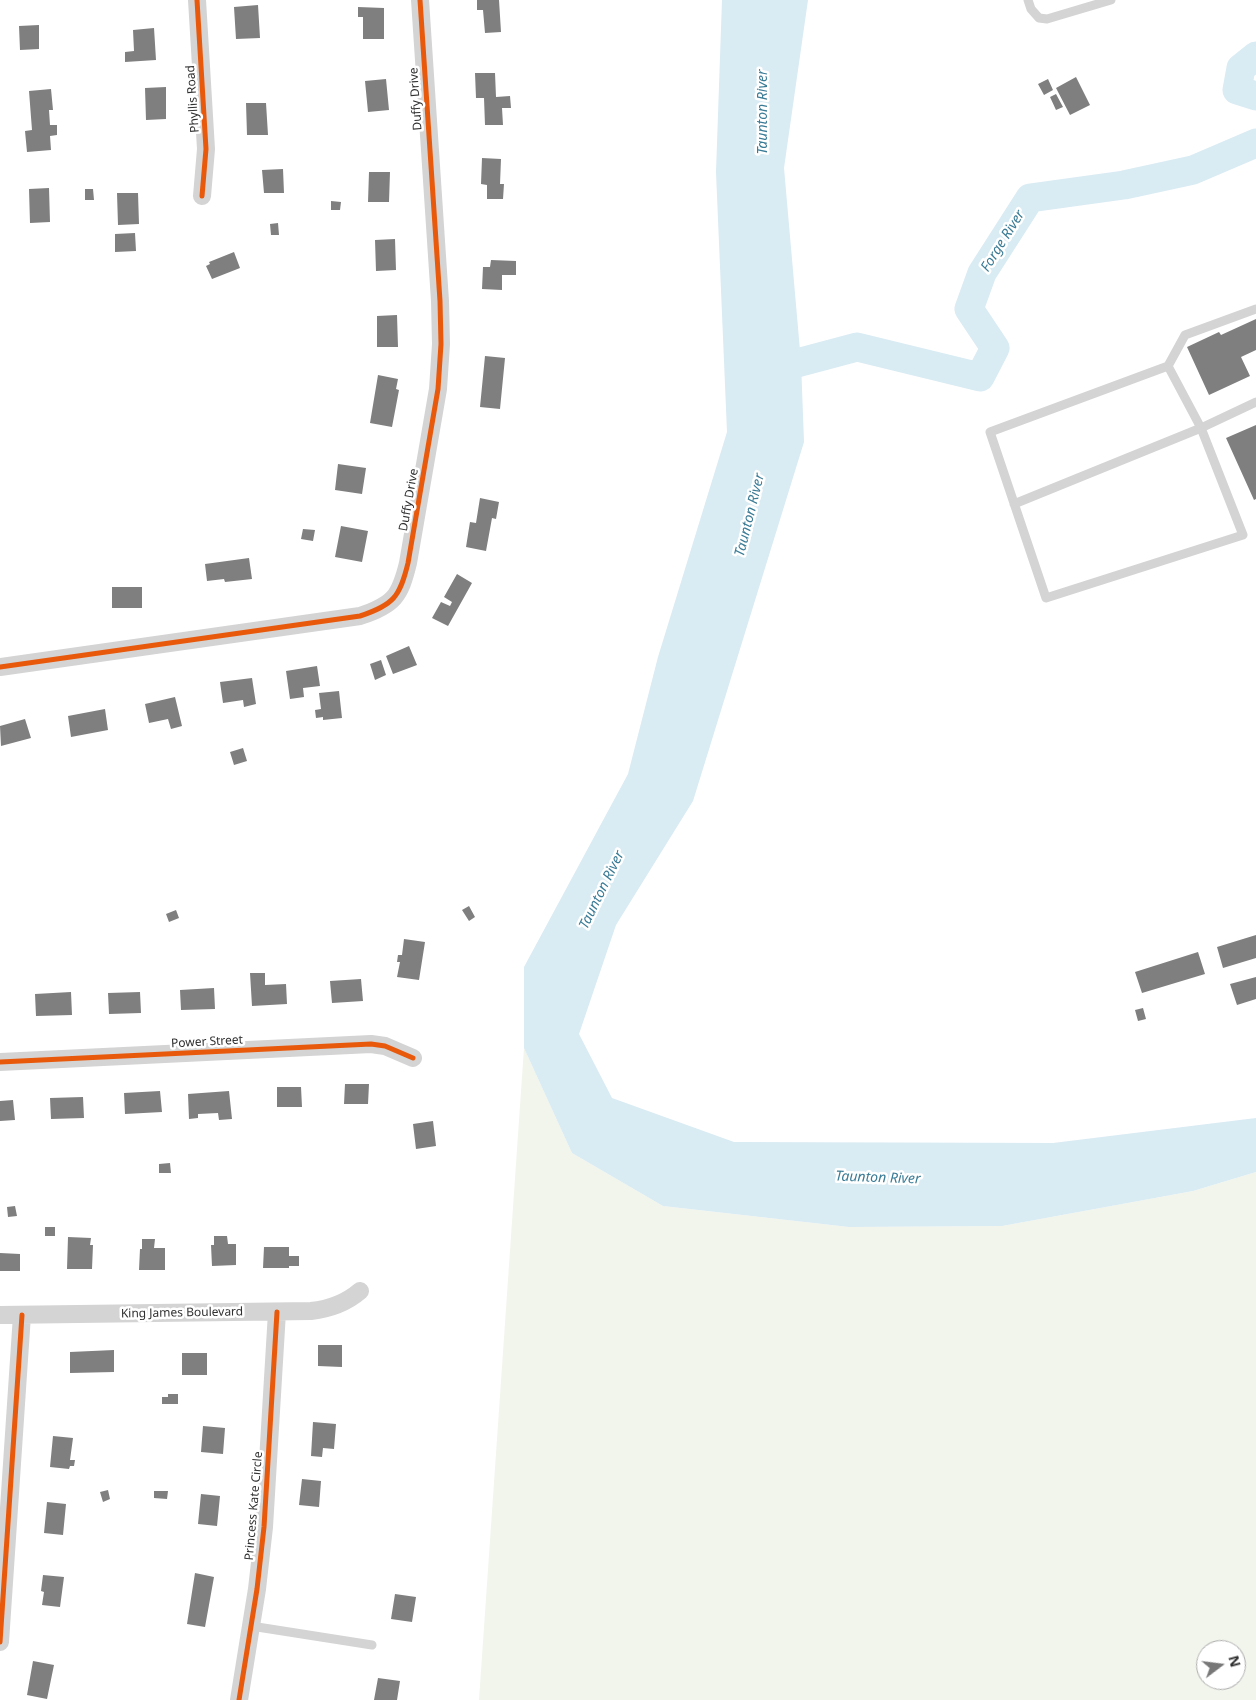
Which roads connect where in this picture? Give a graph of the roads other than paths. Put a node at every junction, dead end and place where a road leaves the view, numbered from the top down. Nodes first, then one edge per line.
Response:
1 (197, 0) edge
2 (420, 0) edge
3 (1028, 0) edge
4 (1111, 0) edge
5 (202, 196) dead end
6 (1256, 309) edge
7 (1168, 366) junction
8 (1256, 402) edge
9 (1201, 428) junction
10 (1014, 504) junction
11 (0, 667) edge
12 (412, 1058) dead end
13 (0, 1062) edge
14 (360, 1291) dead end
15 (277, 1312) junction
16 (0, 1315) edge
17 (22, 1315) junction
18 (251, 1626) junction
19 (0, 1642) edge
20 (372, 1645) dead end
21 (240, 1700) edge

1 - 5 street, Phyllis Road
2 - 11 street, Duffy Drive
3 - 4 lane
6 - 7 lane
7 - 9 lane
7 - 10 lane
8 - 9 lane
9 - 10 lane
9 - 10 lane
12 - 13 street, Power Street
14 - 15 street, King James Boulevard
15 - 17 street, King James Boulevard
15 - 18 street, Princess Kate Circle
16 - 17 street, King James Boulevard
17 - 19 street
18 - 20 lane
18 - 21 street, Princess Kate Circle

